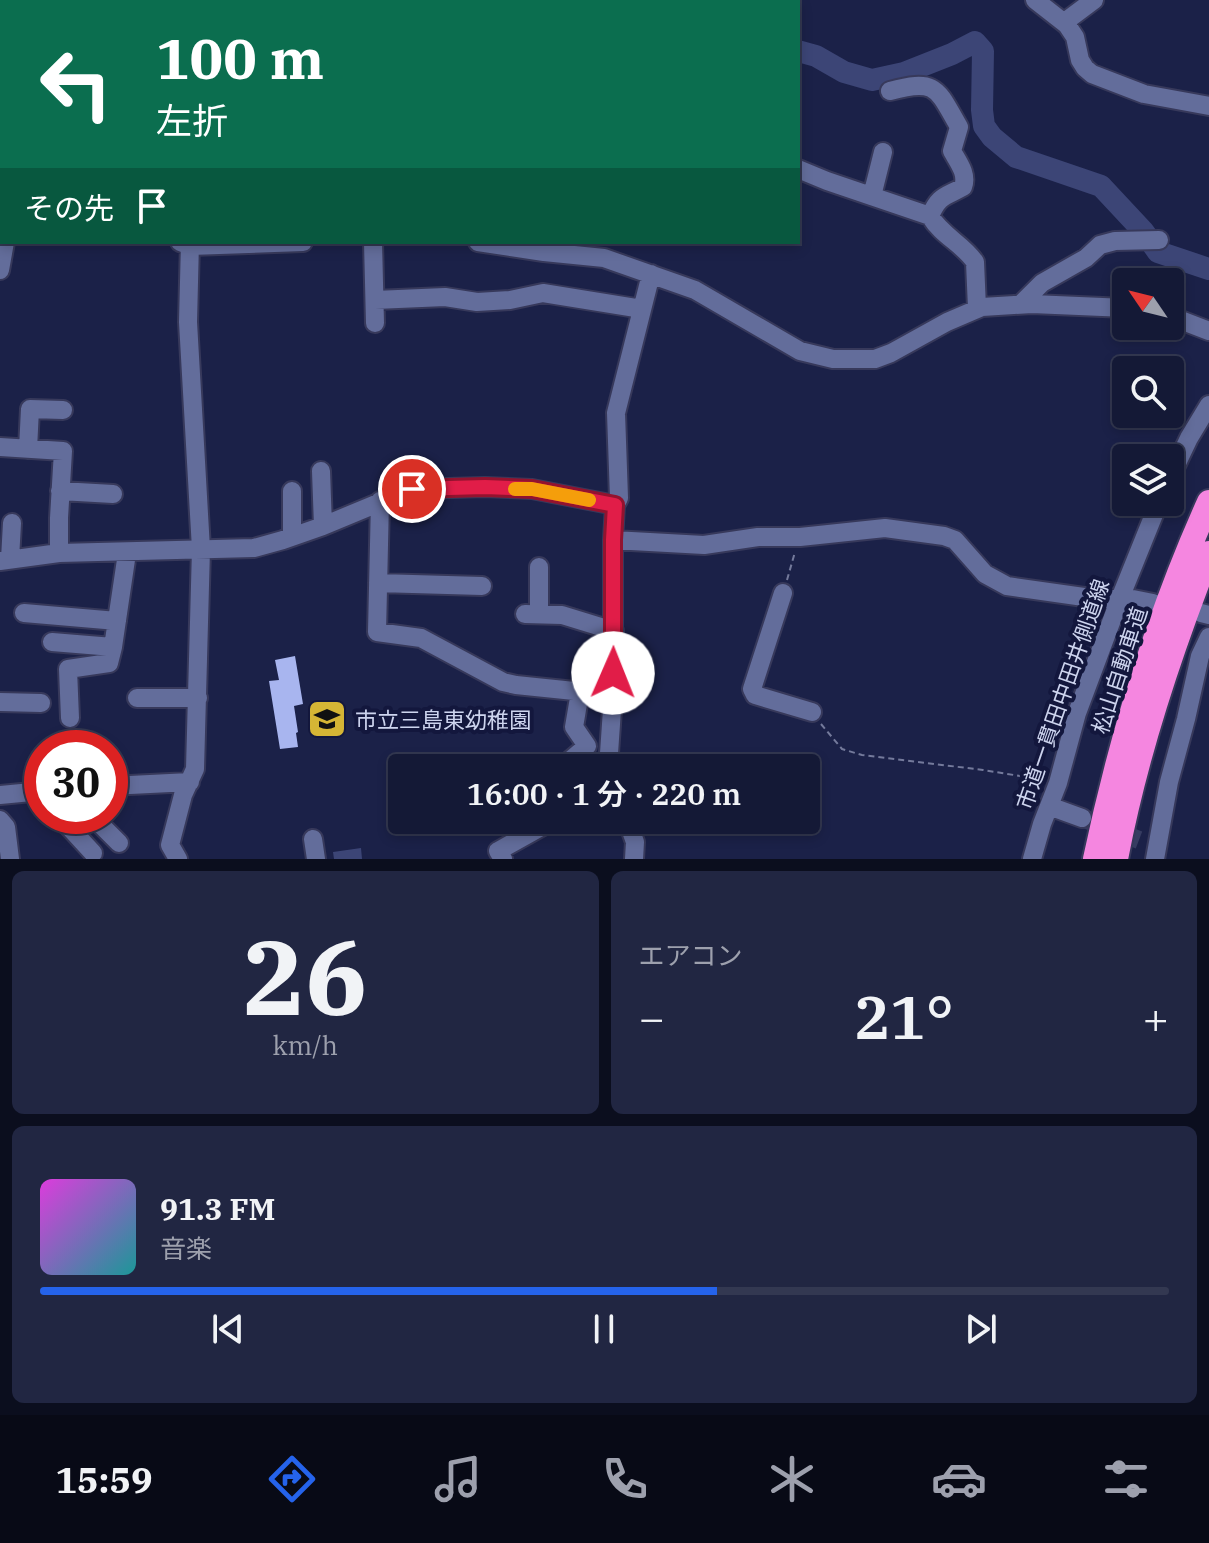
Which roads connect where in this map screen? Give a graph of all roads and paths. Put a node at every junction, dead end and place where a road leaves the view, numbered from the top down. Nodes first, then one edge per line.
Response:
1 (1035, 0) edge
2 (1094, 0) edge
3 (1067, 25) junction
4 (890, 91) dead end
5 (1209, 106) edge
6 (883, 152) dead end
7 (800, 170) edge
8 (872, 196) junction
9 (930, 216) junction
10 (1159, 240) dead end
11 (5, 244) edge
12 (187, 244) edge
13 (373, 244) edge
14 (491, 244) edge
15 (607, 250) edge
16 (0, 270) edge
17 (651, 274) junction
18 (375, 300) junction
19 (1021, 304) junction
20 (1112, 307) edge
21 (977, 308) junction
22 (642, 309) junction
23 (1184, 321) edge
24 (375, 323) dead end
25 (1209, 331) edge
26 (1209, 405) edge
27 (63, 410) dead end
28 (0, 447) edge
29 (28, 449) junction
30 (1184, 449) edge
31 (321, 471) dead end
32 (60, 491) junction
33 (292, 491) dead end
34 (113, 494) dead end
35 (380, 501) junction
36 (1209, 502) edge
37 (615, 505) junction
38 (1153, 516) edge
39 (12, 523) dead end
40 (323, 526) junction
41 (292, 537) junction
42 (800, 537) junction
43 (613, 540) junction
44 (201, 549) junction
45 (59, 553) junction
46 (127, 553) junction
47 (1209, 553) edge
48 (5, 560) edge
49 (539, 567) dead end
50 (378, 583) junction
51 (482, 586) dead end
52 (783, 593) joint
53 (1119, 601) junction
54 (1153, 603) dead end
55 (24, 613) dead end
56 (117, 621) junction
57 (614, 631) junction
58 (1209, 637) edge
59 (52, 642) dead end
60 (113, 647) junction
61 (580, 692) junction
62 (613, 695) junction
63 (137, 698) dead end
64 (198, 698) junction
65 (0, 702) edge
66 (41, 703) dead end
67 (812, 712) joint
68 (70, 718) dead end
69 (578, 754) edge
70 (609, 754) edge
71 (190, 782) junction
72 (1058, 783) junction
73 (128, 785) edge
74 (24, 794) edge
75 (0, 795) edge
76 (1049, 806) junction
77 (1082, 818) tunnel mouth
78 (0, 820) edge
79 (76, 834) edge
80 (110, 834) edge
81 (529, 834) edge
82 (632, 834) edge
83 (313, 839) dead end
84 (1139, 840) tunnel mouth
85 (119, 843) dead end
86 (93, 853) dead end
87 (1156, 854) edge
88 (631, 857) edge
89 (10, 859) edge
90 (178, 859) edge
91 (316, 859) edge
92 (503, 859) edge
93 (1032, 859) edge
94 (1095, 859) edge
95 (1116, 859) edge

1 - 3 street
2 - 3 street
3 - 5 street
4 - 9 street
6 - 8 street
7 - 8 street
8 - 9 street
9 - 21 street
10 - 19 street
11 - 16 street
12 - 44 street
13 - 18 street
14 - 15 street
15 - 17 street
17 - 21 street
17 - 22 street
18 - 22 street
18 - 24 street
19 - 20 street
19 - 21 street
22 - 37 street
23 - 25 street
26 - 30 street
27 - 29 street
28 - 29 street
29 - 32 street
31 - 40 street
32 - 34 street
32 - 45 street
33 - 41 street
35 - 37 street
35 - 40 street
35 - 50 street
36 - 94 highway, 松山自動車道
37 - 43 street
38 - 53 street, 市道一貫田中田井側道線
39 - 48 street
40 - 41 street
41 - 44 street
42 - 43 street
42 - 52 path
42 - 53 street
43 - 57 street
44 - 46 street
44 - 64 street
45 - 46 street
45 - 48 street
46 - 56 street
47 - 95 highway, 松山自動車道
49 - 57 street
50 - 51 street
50 - 61 street
52 - 67 street
53 - 54 street
53 - 72 street, 市道一貫田中田井側道線
55 - 56 street
56 - 60 street
57 - 62 street
58 - 87 street
59 - 60 street
60 - 68 street
61 - 62 street
61 - 69 street
62 - 70 street
63 - 64 street
64 - 71 street
65 - 66 street
67 - 72 path
71 - 73 street
71 - 90 street
72 - 76 street, 市道一貫田中田井側道線
74 - 75 street
76 - 77 street
76 - 93 street, 市道一貫田中田井側道線
78 - 89 street
79 - 86 street
80 - 85 street
81 - 92 street
82 - 88 street
83 - 91 street
84 - 87 street

